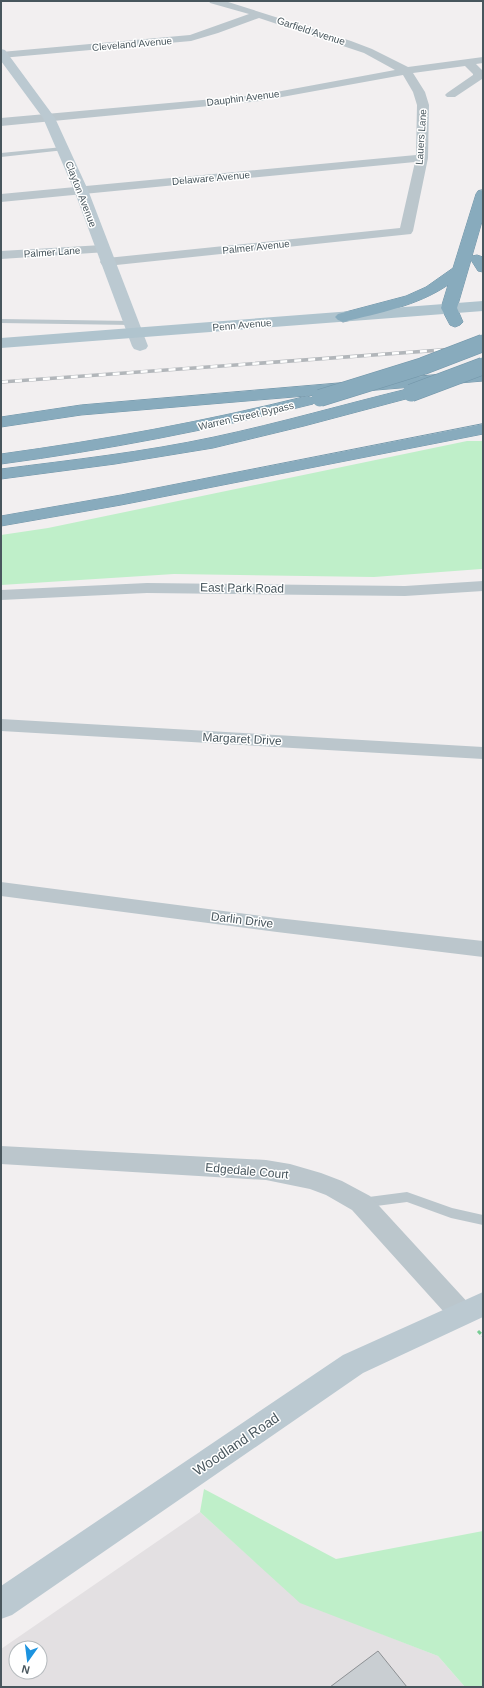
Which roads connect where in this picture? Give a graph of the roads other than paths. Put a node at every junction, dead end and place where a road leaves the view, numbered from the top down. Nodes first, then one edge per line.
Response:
1 (214, 1) edge
2 (259, 14) junction
3 (1, 55) edge
4 (483, 60) edge
5 (467, 62) junction
6 (406, 71) junction
7 (451, 95) dead end
8 (49, 118) junction
9 (1, 122) edge
10 (63, 149) junction
11 (1, 155) edge
12 (422, 158) junction
13 (81, 190) junction
14 (483, 194) edge
15 (1, 198) edge
16 (406, 231) joint
17 (483, 239) edge
18 (102, 249) junction
19 (1, 255) edge
20 (107, 262) junction
21 (480, 263) edge
22 (461, 270) junction
23 (483, 306) edge
24 (456, 312) junction
25 (343, 317) junction
26 (483, 320) edge
27 (1, 322) edge
28 (136, 334) junction
29 (1, 343) edge
30 (483, 343) edge
31 (1, 354) edge
32 (483, 366) edge
33 (483, 376) edge
34 (1, 422) edge
35 (483, 429) edge
36 (1, 459) edge
37 (1, 474) edge
38 (1, 521) edge
39 (483, 586) edge
40 (1, 595) edge
41 (1, 725) edge
42 (483, 752) edge
43 (1, 889) edge
44 (483, 949) edge
45 (1, 1155) edge
46 (361, 1203) junction
47 (483, 1220) edge
48 (472, 1309) edge
49 (1, 1604) edge

1 - 2 street, Garfield Avenue
2 - 3 street, Cleveland Avenue
2 - 6 street, Garfield Avenue
3 - 8 street, Clayton Avenue
4 - 5 street, Dauphin Avenue
5 - 6 street, Dauphin Avenue
5 - 7 street
6 - 8 street, Dauphin Avenue
6 - 12 street, Lauers Lane
8 - 9 street, Dauphin Avenue
8 - 10 street, Clayton Avenue
10 - 11 lane
10 - 13 street, Clayton Avenue
12 - 13 street, Delaware Avenue
12 - 16 street, Lauers Lane
13 - 15 street, Delaware Avenue
13 - 18 street, Clayton Avenue
14 - 22 highway
16 - 20 street, Palmer Avenue
17 - 21 highway
18 - 19 street, Palmer Lane
18 - 20 street, Clayton Avenue
20 - 28 street, Clayton Avenue
21 - 24 highway
22 - 24 highway
22 - 25 highway
23 - 24 main road, Penn Avenue
24 - 25 main road, Penn Avenue
24 - 26 main road, Penn Avenue
24 - 28 main road, Penn Avenue
25 - 28 main road, Penn Avenue
27 - 28 lane
28 - 29 main road, Penn Avenue
28 - 31 main road, Penn Avenue
30 - 36 highway, Warren Street Bypass, bridge
32 - 37 highway, Warren Street Bypass, bridge
33 - 34 highway
35 - 38 highway
39 - 40 street, East Park Road
41 - 42 street, Margaret Drive
43 - 44 street, Darlin Drive
45 - 46 street, Edgedale Court
46 - 47 lane
46 - 48 street, Edgedale Court
48 - 49 street, Woodland Road

